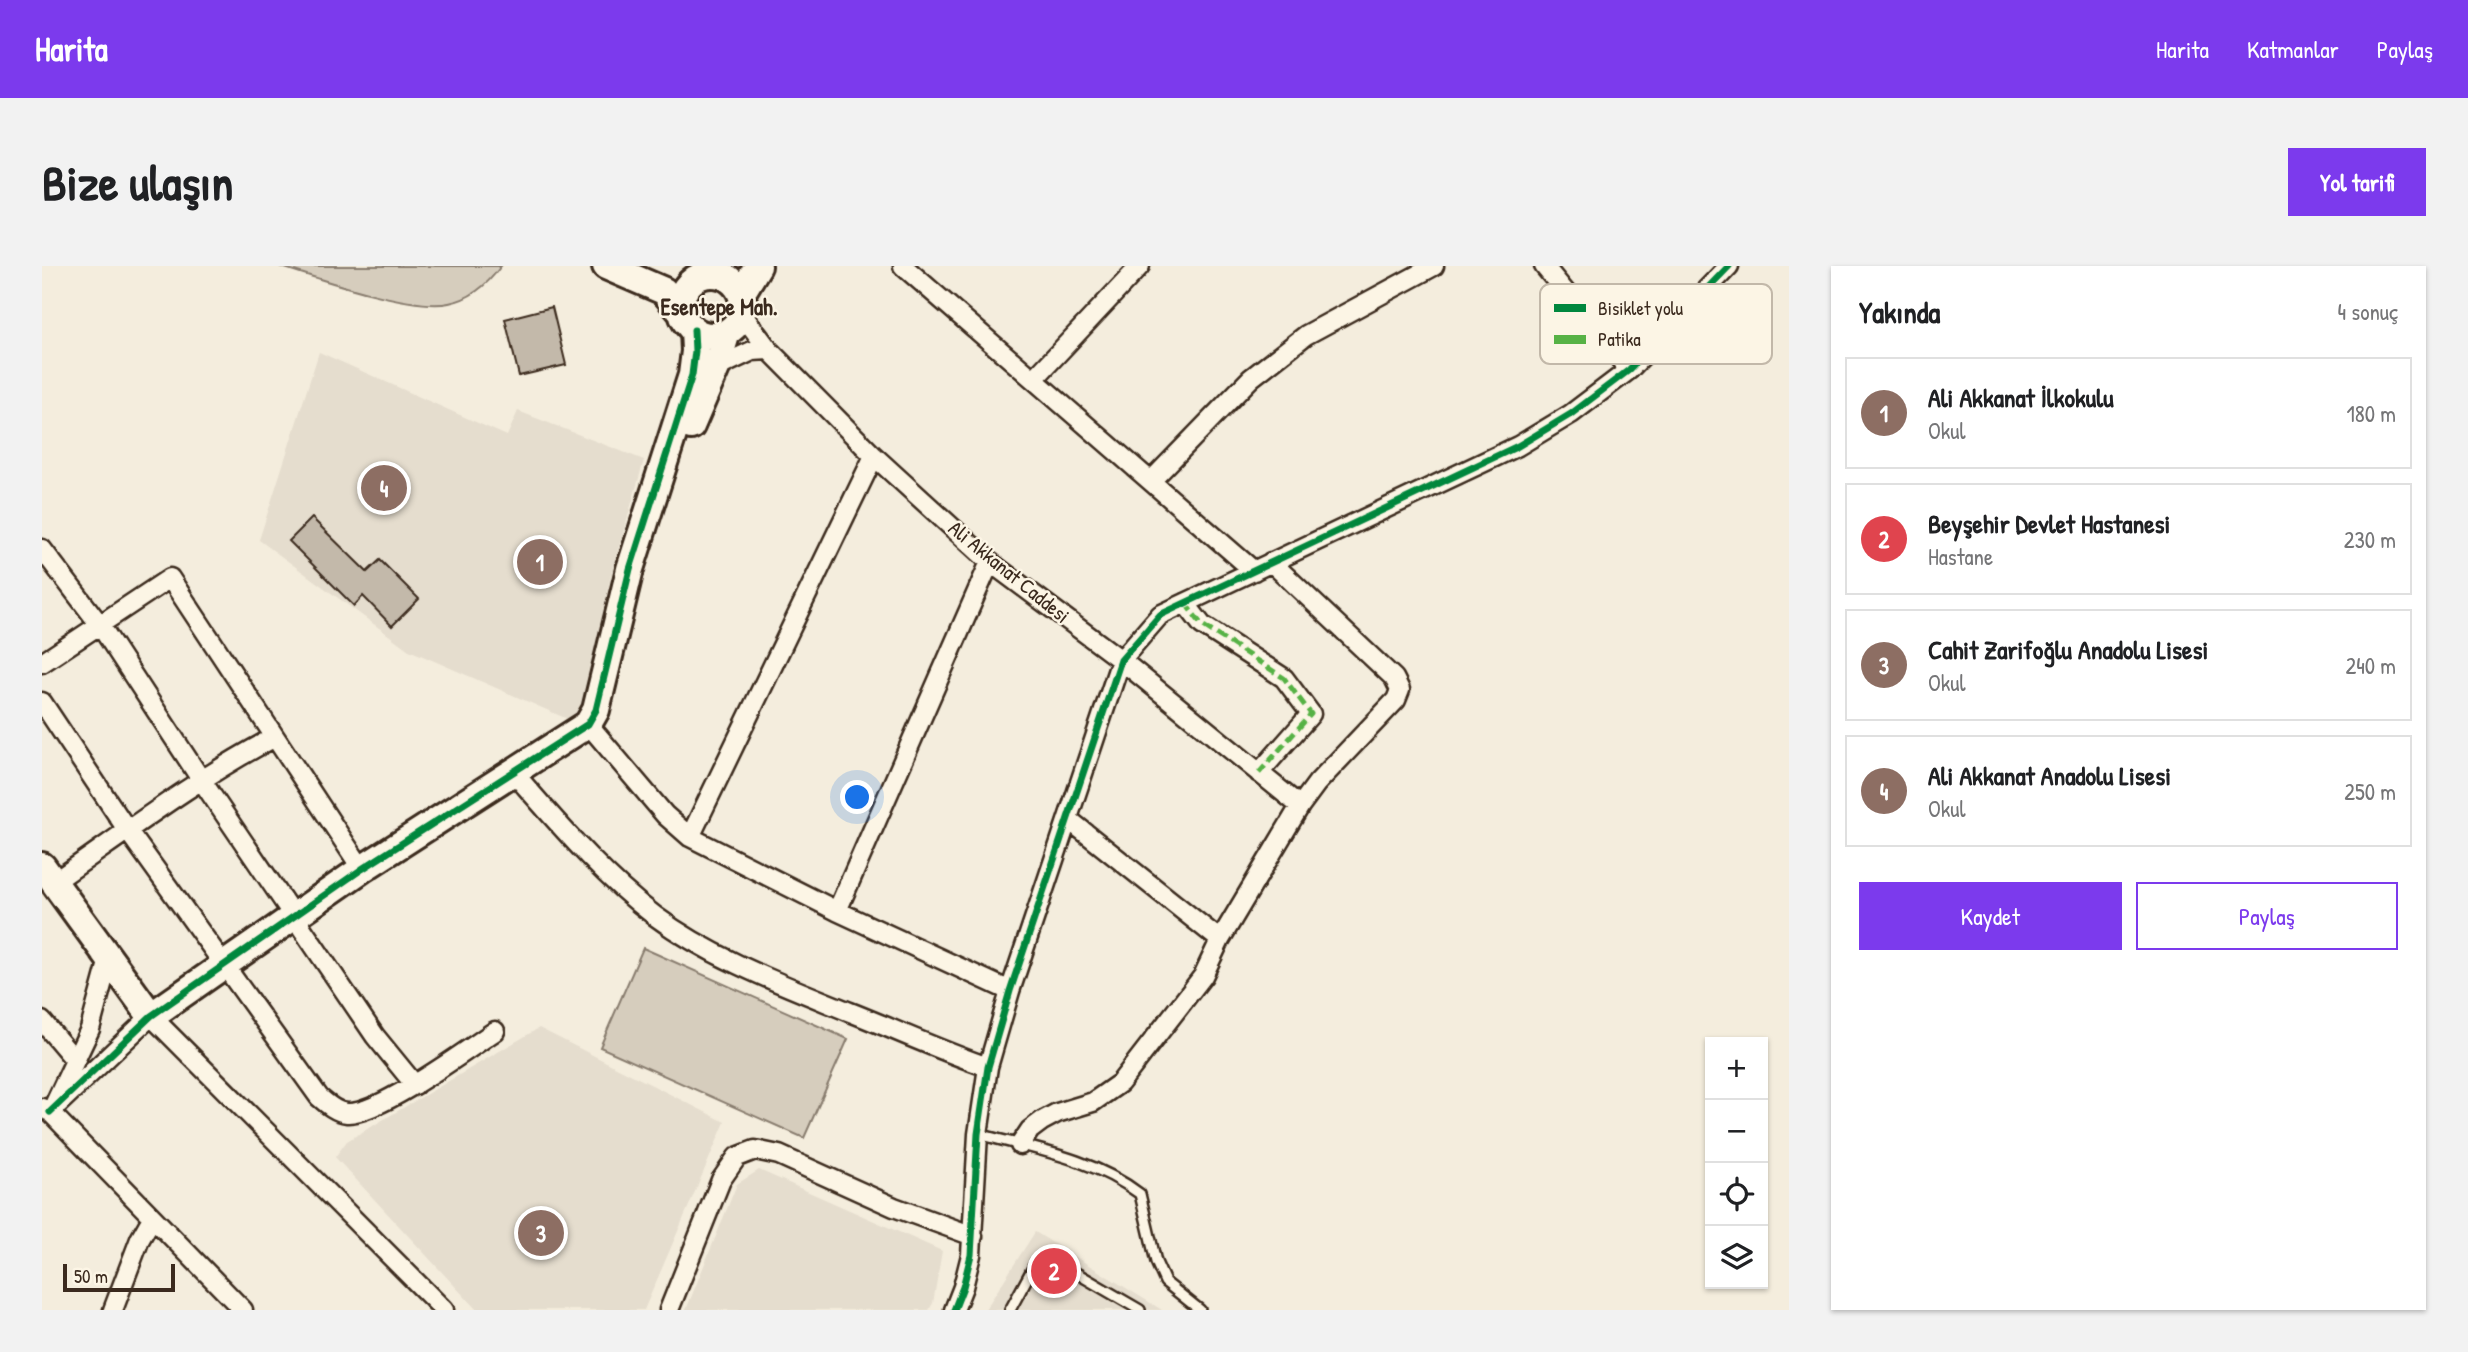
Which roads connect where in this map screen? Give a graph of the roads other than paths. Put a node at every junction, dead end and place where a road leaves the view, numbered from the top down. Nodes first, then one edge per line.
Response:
1 (606, 266) edge
2 (678, 266) edge
3 (758, 266) edge
4 (1140, 266) edge
5 (1434, 266) edge
6 (1544, 266) edge
7 (1730, 266) edge
8 (913, 269) edge
9 (711, 272) edge
10 (1559, 284) edge
11 (1713, 284) edge
12 (737, 314) junction
13 (689, 322) junction
14 (769, 350) junction
15 (1624, 364) edge
16 (1635, 364) edge
17 (716, 368) junction
18 (1629, 370) junction
19 (1034, 379) junction
20 (874, 456) junction
21 (1150, 481) junction
22 (42, 548) edge
23 (990, 562) junction
24 (1271, 562) junction
25 (630, 569) junction
26 (1254, 571) junction
27 (1185, 603) junction
28 (100, 625) junction
29 (1121, 660) junction
30 (42, 663) edge
31 (42, 702) edge
32 (588, 724) junction
33 (275, 737) junction
34 (513, 772) junction
35 (1259, 773) junction
36 (202, 781) junction
37 (1300, 806) junction
38 (1068, 819) junction
39 (128, 831) junction
40 (690, 837) junction
41 (362, 869) junction
42 (45, 871) edge
43 (837, 911) junction
44 (295, 916) junction
45 (1220, 940) junction
46 (109, 959) junction
47 (224, 965) junction
48 (1010, 991) junction
49 (151, 1016) junction
50 (42, 1021) edge
51 (495, 1031) dead end
52 (75, 1060) junction
53 (988, 1067) junction
54 (415, 1084) junction
55 (45, 1114) edge
56 (978, 1134) junction
57 (1020, 1145) junction
58 (152, 1218) junction
59 (973, 1236) junction
60 (113, 1310) edge
61 (243, 1310) edge
62 (444, 1310) edge
63 (669, 1310) edge
64 (954, 1310) edge
65 (1010, 1310) edge
66 (1140, 1310) edge
67 (1200, 1310) edge

1 - 13 street
2 - 9 street
3 - 12 street
4 - 19 street
5 - 21 street
6 - 10 street
7 - 11 street
8 - 19 street
9 - 12 street
9 - 13 street
12 - 13 street
12 - 14 street, Ali Akkanat Caddesi
12 - 17 street
13 - 25 street
14 - 17 street
14 - 20 street, Ali Akkanat Caddesi
15 - 18 street
16 - 18 street
17 - 25 street
18 - 24 street
19 - 21 street
20 - 23 street, Ali Akkanat Caddesi
20 - 40 street
21 - 26 street
22 - 28 street
23 - 29 street, Ali Akkanat Caddesi
23 - 43 street
24 - 26 street
24 - 37 street
25 - 32 street
26 - 27 street
27 - 29 street
27 - 35 street
28 - 30 street
28 - 33 street
28 - 36 street
29 - 35 street, Ali Akkanat Caddesi
29 - 38 street
31 - 39 street
32 - 34 street
32 - 40 street
33 - 36 street
33 - 41 street
34 - 41 street
34 - 53 street
35 - 37 street, Ali Akkanat Caddesi
36 - 39 street
36 - 44 street
37 - 45 street
38 - 45 street
38 - 48 street
39 - 42 street
39 - 47 street
40 - 43 street
41 - 44 street
42 - 46 street
43 - 48 street
44 - 47 street
44 - 54 street
45 - 57 street
46 - 49 street
46 - 52 street
47 - 49 street
47 - 54 street
48 - 53 street
49 - 55 street
49 - 62 street
50 - 52 street
51 - 54 street
52 - 55 street
53 - 56 street
55 - 58 street
56 - 57 lane
56 - 59 street
57 - 67 lane
58 - 60 street
58 - 61 street
59 - 63 street
59 - 64 street
65 - 66 lane

